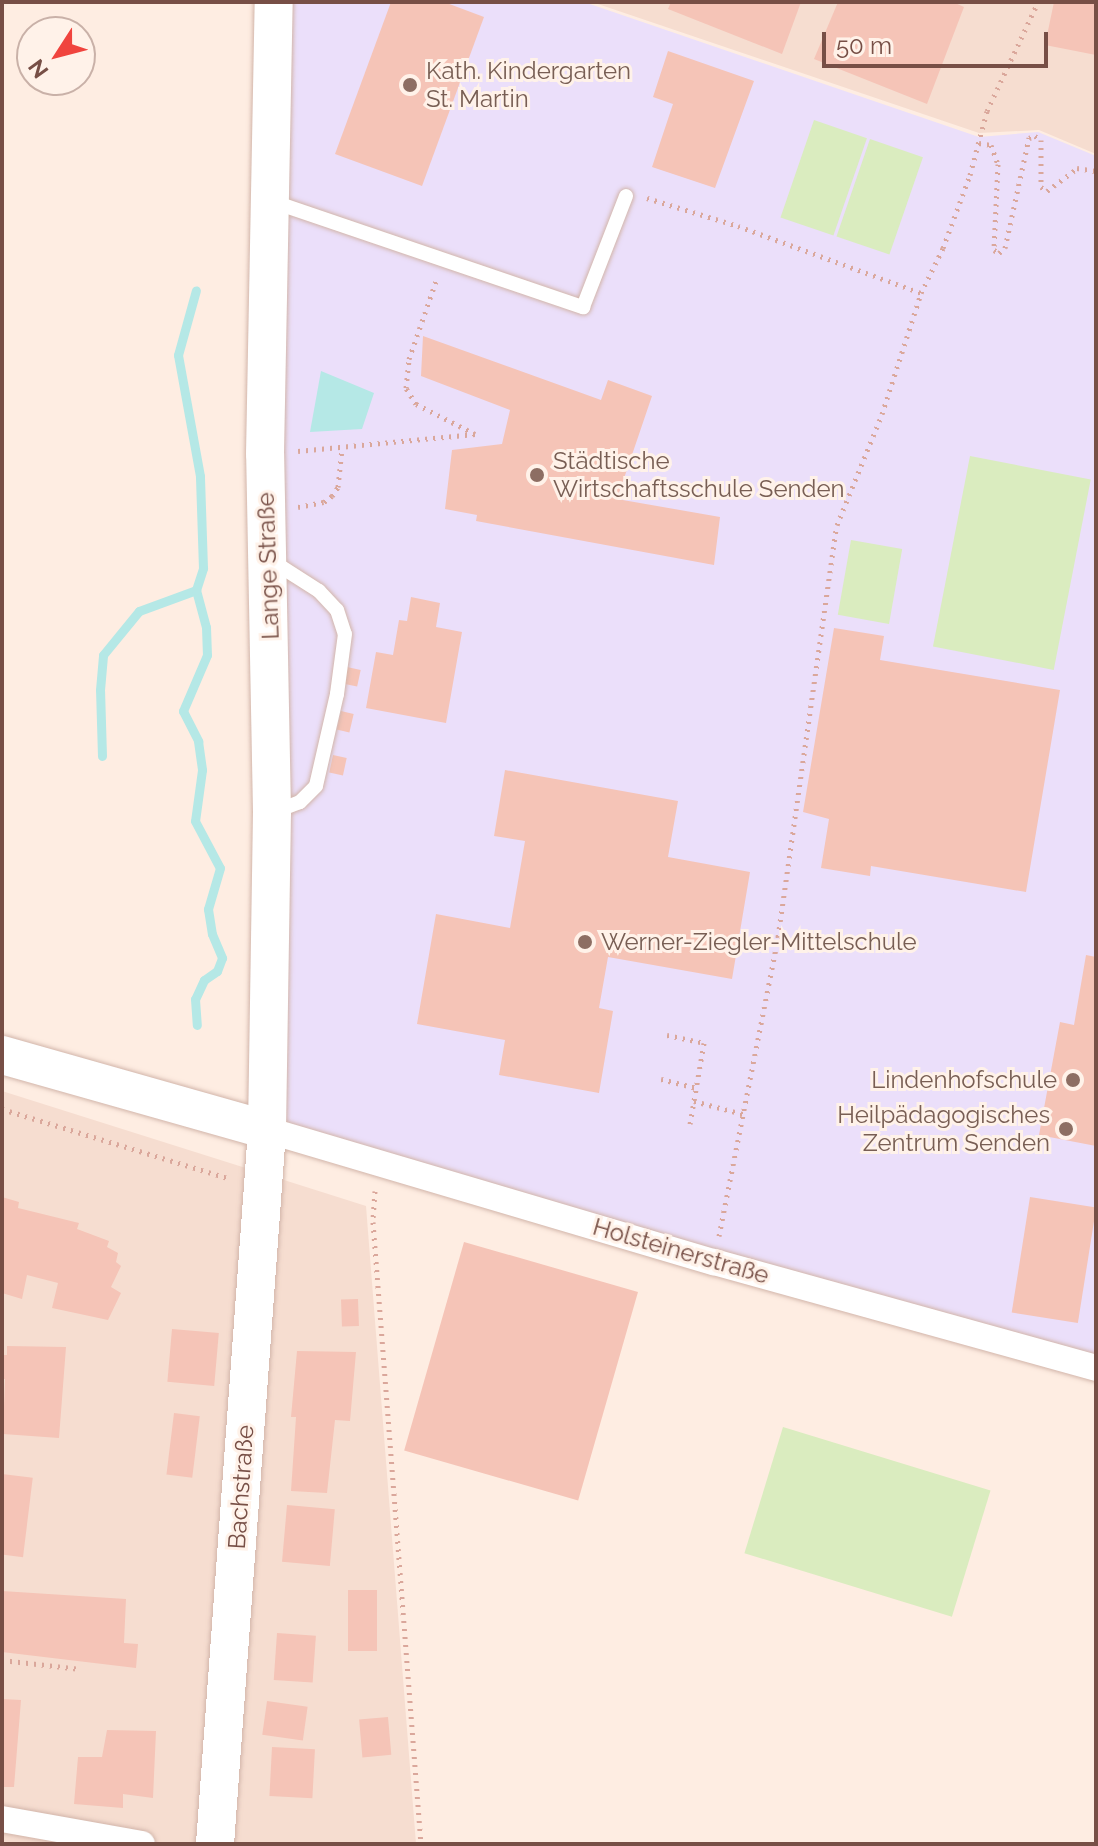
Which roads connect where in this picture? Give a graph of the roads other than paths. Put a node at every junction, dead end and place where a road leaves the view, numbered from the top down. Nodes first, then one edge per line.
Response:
1 (274, 2) edge
2 (626, 196) road end
3 (271, 201) junction
4 (268, 559) junction
5 (272, 812) junction
6 (2, 1055) edge
7 (267, 1130) junction
8 (1096, 1368) edge
9 (2, 1819) edge
10 (142, 1844) edge
11 (215, 1844) edge

1 - 3 street, Lange Straße
2 - 3 lane
3 - 4 street, Lange Straße
4 - 5 street, Lange Straße
4 - 5 lane
5 - 7 street, Lange Straße
6 - 7 street
7 - 8 street, Holsteinerstraße
7 - 11 street, Bachstraße
9 - 10 street

